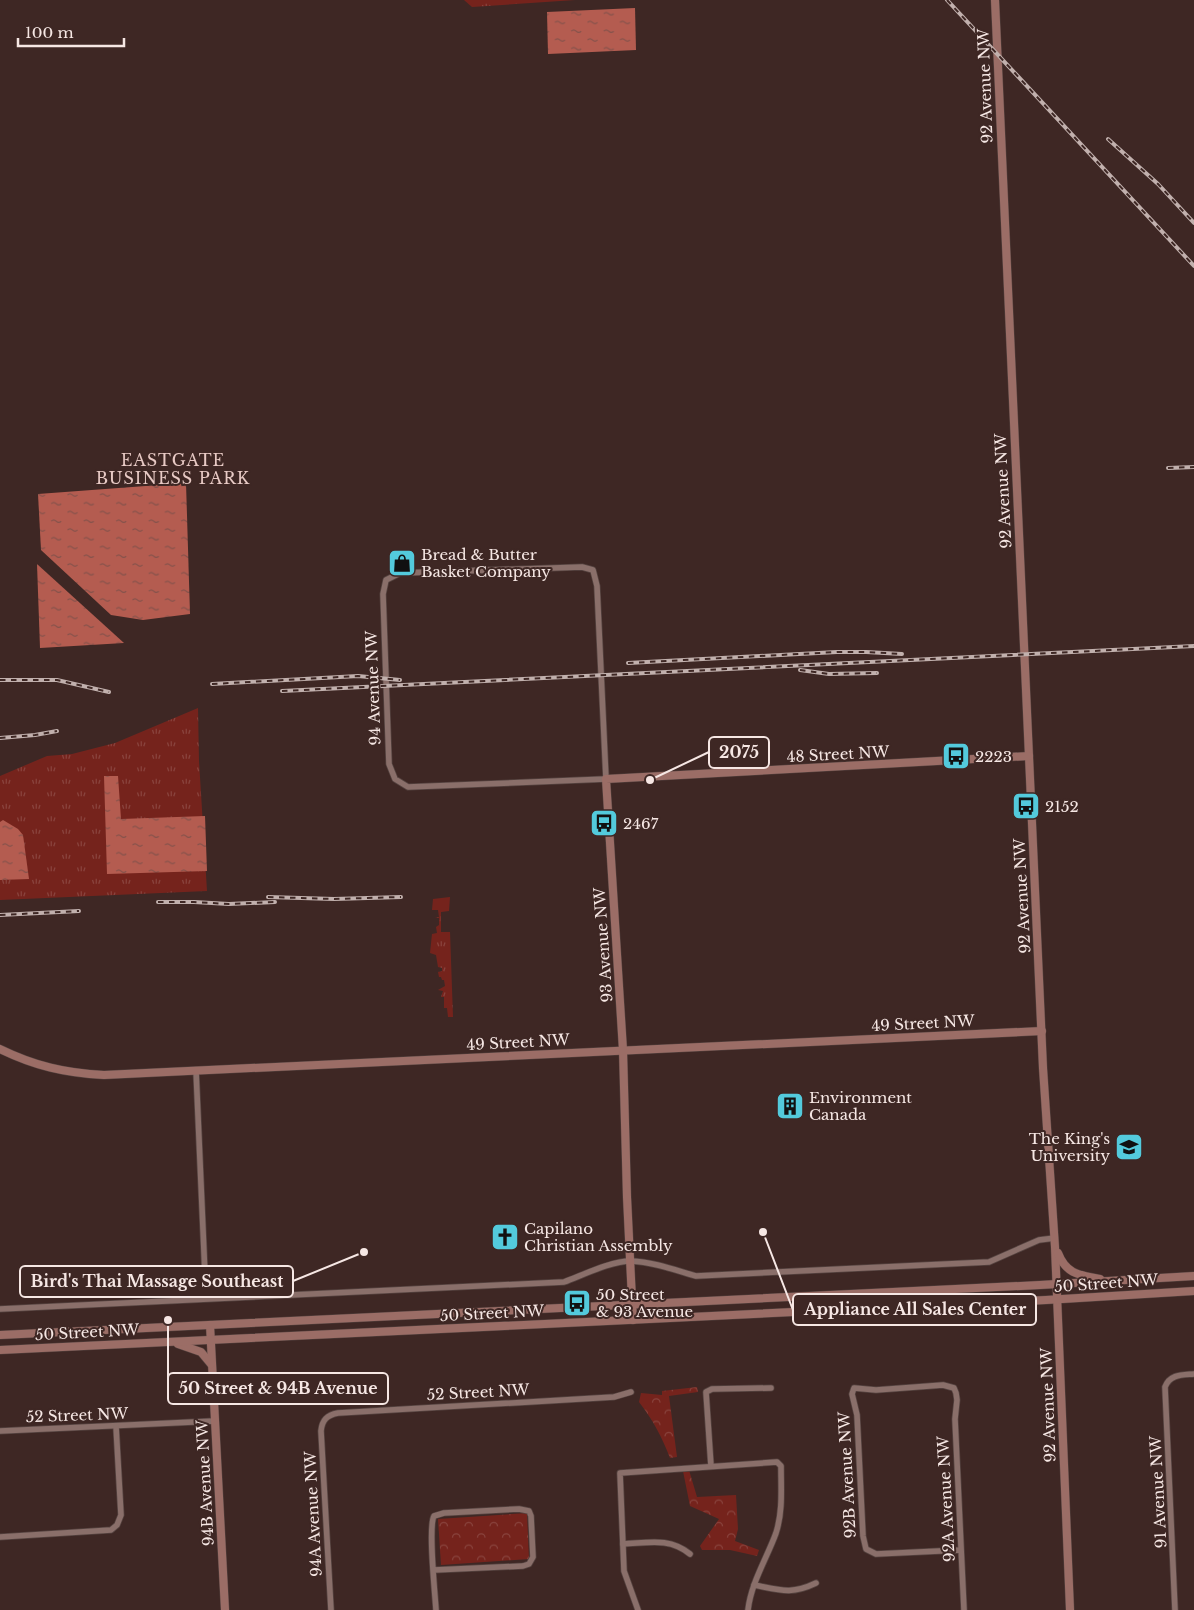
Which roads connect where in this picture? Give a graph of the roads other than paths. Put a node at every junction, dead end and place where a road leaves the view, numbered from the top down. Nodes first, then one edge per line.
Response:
1 (995, 0) edge
2 (386, 580) joint
3 (1029, 756) junction
4 (606, 779) junction
5 (408, 787) joint
6 (1042, 1031) junction
7 (0, 1049) edge
8 (623, 1050) junction
9 (196, 1070) junction
10 (1055, 1238) junction
11 (1055, 1247) junction
12 (630, 1261) junction
13 (1194, 1276) edge
14 (1109, 1282) junction
15 (1057, 1284) junction
16 (1194, 1291) edge
17 (206, 1298) junction
18 (1058, 1300) junction
19 (632, 1305) junction
20 (0, 1309) edge
21 (633, 1320) junction
22 (210, 1325) junction
23 (0, 1335) edge
24 (211, 1340) junction
25 (171, 1342) junction
26 (0, 1351) edge
27 (212, 1366) junction
28 (1194, 1374) edge
29 (771, 1388) dead end
30 (954, 1388) joint
31 (631, 1392) dead end
32 (326, 1417) joint
33 (215, 1421) junction
34 (116, 1426) junction
35 (0, 1431) edge
36 (710, 1466) junction
37 (0, 1537) edge
38 (623, 1544) junction
39 (961, 1550) junction
40 (690, 1554) dead end
41 (434, 1570) junction
42 (816, 1583) dead end
43 (754, 1585) junction
44 (225, 1610) edge
45 (331, 1610) edge
46 (436, 1610) edge
47 (638, 1610) edge
48 (748, 1610) edge
49 (964, 1610) edge
50 (1070, 1610) edge
51 (1175, 1610) edge

1 - 3 main road, 92 Avenue NW
2 - 4 street, 93 Avenue NW
2 - 5 street, 94 Avenue NW
3 - 4 main road, 48 Street NW
3 - 6 main road, 92 Avenue NW
4 - 5 street, 48 Street NW
4 - 8 main road, 93 Avenue NW
6 - 8 main road, 49 Street NW
6 - 10 main road, 92 Avenue NW
7 - 9 main road, 49 Street NW
8 - 9 main road, 49 Street NW
8 - 12 main road, 93 Avenue NW
9 - 17 street
10 - 11 main road, 92 Avenue NW
10 - 12 street, 50 Street NW
11 - 14 main road
11 - 15 main road, 92 Avenue NW
12 - 17 street, 50 Street NW
12 - 19 main road, 93 Avenue NW
13 - 14 main road, 50 Street NW
14 - 15 main road, 50 Street NW
15 - 18 main road, 92 Avenue NW
15 - 19 main road, 50 Street NW
16 - 18 main road, 50 Street NW
17 - 20 street, 50 Street NW
18 - 21 main road, 50 Street NW
18 - 50 main road, 92 Avenue NW
19 - 21 main road, 93 Avenue NW
19 - 22 main road, 50 Street NW
21 - 24 main road, 50 Street NW
22 - 23 main road, 50 Street NW
22 - 24 main road, 94B Avenue NW
24 - 25 main road, 50 Street NW
24 - 27 main road, 94B Avenue NW
25 - 26 main road, 50 Street NW
25 - 27 main road
27 - 33 main road, 94B Avenue NW
28 - 51 street, 91 Avenue NW
29 - 36 street
30 - 39 street, 92A Avenue NW
30 - 39 street, 92B Avenue NW
31 - 32 street, 52 Street NW
32 - 45 street, 94A Avenue NW
33 - 34 street, 52 Street NW
33 - 44 main road, 94B Avenue NW
34 - 35 street, 52 Street NW
34 - 37 street
36 - 38 street
36 - 43 street
38 - 40 street
38 - 47 street
39 - 49 street, 92A Avenue NW
41 - 41 street
41 - 46 street
42 - 43 street
43 - 48 street

